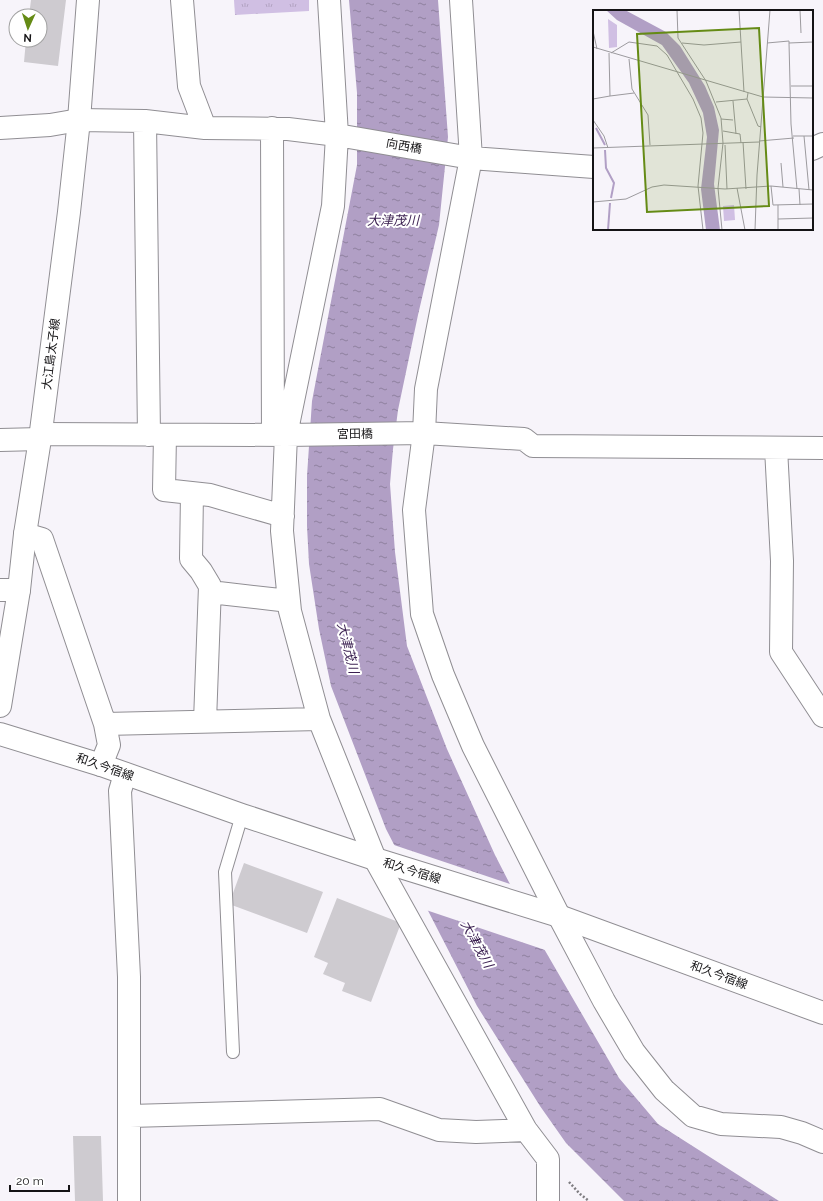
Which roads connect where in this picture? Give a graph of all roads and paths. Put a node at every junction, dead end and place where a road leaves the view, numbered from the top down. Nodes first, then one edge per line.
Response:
1 (88, 0) edge
2 (182, 0) edge
3 (329, 0) edge
4 (461, 0) edge
5 (78, 120) junction
6 (146, 121) junction
7 (0, 128) edge
8 (205, 128) junction
9 (272, 128) junction
10 (337, 135) junction
11 (823, 144) edge
12 (813, 149) edge
13 (470, 158) junction
14 (593, 168) edge
15 (424, 433) junction
16 (157, 435) junction
17 (280, 435) junction
18 (40, 436) junction
19 (0, 440) edge
20 (776, 448) junction
21 (823, 448) edge
22 (192, 492) junction
23 (283, 516) junction
24 (25, 534) junction
25 (10, 590) edge
26 (210, 592) junction
27 (289, 601) junction
28 (0, 706) edge
29 (823, 716) edge
30 (319, 719) junction
31 (205, 721) junction
32 (105, 724) junction
33 (0, 734) edge
34 (101, 765) junction
35 (125, 774) junction
36 (242, 815) junction
37 (375, 859) junction
38 (559, 916) junction
39 (823, 1013) edge
40 (232, 1052) dead end
41 (130, 1116) junction
42 (526, 1130) junction
43 (823, 1142) edge
44 (129, 1201) edge
45 (548, 1201) edge

1 - 5 street, 大江島太子線
2 - 8 street
3 - 10 street
4 - 13 street
5 - 6 street, 向西橋
5 - 7 street, 向西橋
5 - 18 street, 大江島太子線
6 - 8 street, 向西橋
6 - 16 street
8 - 9 street, 向西橋
9 - 10 street, 向西橋
9 - 17 street
10 - 13 street, 向西橋
10 - 17 street
11 - 12 street
13 - 14 street, 向西橋
13 - 15 street
15 - 17 street, 宮田橋
15 - 20 street, 宮田橋
15 - 38 street
16 - 17 street, 宮田橋
16 - 18 street, 宮田橋
16 - 22 street
17 - 23 street
18 - 19 street, 宮田橋
18 - 24 street, 大江島太子線
20 - 21 street, 宮田橋
20 - 29 street
22 - 23 street
22 - 26 street
23 - 27 street
24 - 25 street, 大江島太子線
24 - 32 street
25 - 28 street, 大江島太子線
26 - 27 street
26 - 31 street
27 - 30 street
30 - 31 street
30 - 37 street
31 - 32 street
32 - 34 street
33 - 34 street, 和久今宿線
34 - 35 street, 和久今宿線
35 - 36 street, 和久今宿線
35 - 41 street
36 - 37 street, 和久今宿線
36 - 40 lane
37 - 38 street, 和久今宿線
37 - 42 street
38 - 39 street, 和久今宿線
38 - 43 street
41 - 42 street
41 - 44 street
42 - 45 street

